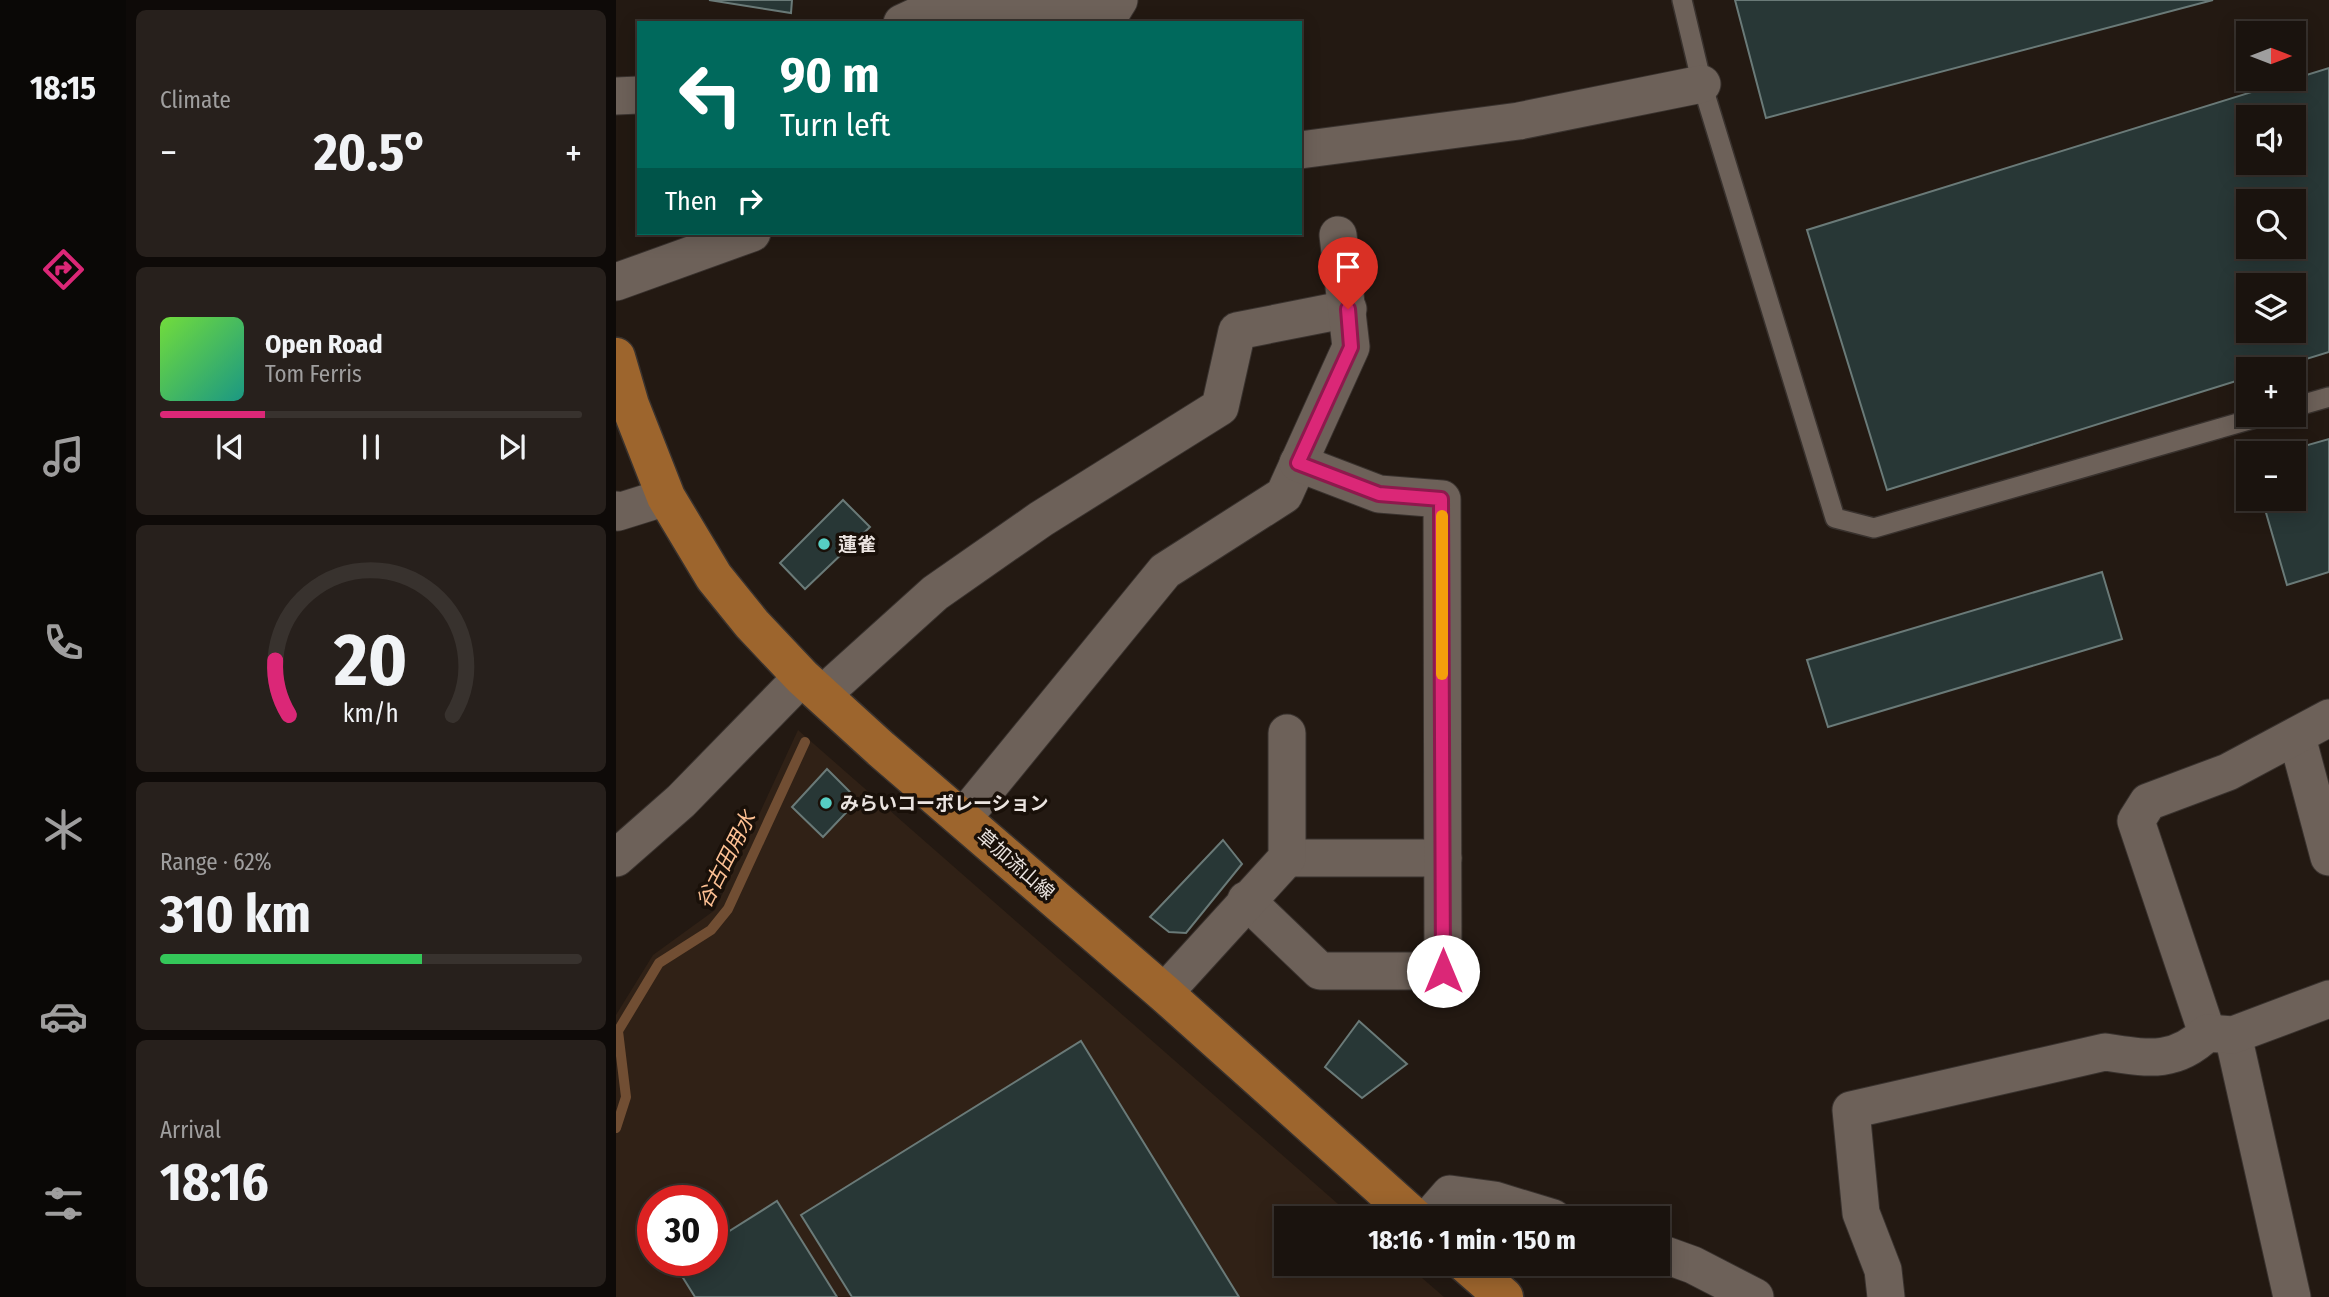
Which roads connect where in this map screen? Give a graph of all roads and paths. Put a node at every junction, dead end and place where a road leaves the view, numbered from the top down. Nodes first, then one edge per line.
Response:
1 (1119, 0) edge
2 (1682, 0) edge
3 (906, 21) edge
4 (1702, 84) junction
5 (637, 95) edge
6 (616, 96) edge
7 (1302, 150) edge
8 (1338, 234) dead end
9 (746, 235) edge
10 (616, 282) edge
11 (1348, 309) junction
12 (616, 357) edge
13 (2329, 397) edge
14 (2306, 404) edge
15 (2236, 424) edge
16 (1298, 463) junction
17 (667, 497) junction
18 (616, 510) edge
19 (812, 686) junction
20 (2329, 718) edge
21 (1287, 733) dead end
22 (2297, 737) junction
23 (962, 818) junction
24 (2329, 857) edge
25 (616, 858) edge
26 (1287, 858) junction
27 (1443, 858) junction
28 (1246, 900) junction
29 (1164, 993) junction
30 (2329, 999) edge
31 (2220, 1034) junction
32 (1402, 1206) edge
33 (1440, 1206) edge
34 (1514, 1206) edge
35 (1670, 1257) edge
36 (1480, 1276) edge
37 (1504, 1297) edge
38 (1755, 1297) edge
39 (1886, 1297) edge
40 (2292, 1297) edge

1 - 3 street
2 - 4 lane
4 - 7 street
4 - 15 lane
5 - 6 street
8 - 11 street
9 - 10 street
11 - 16 street
11 - 19 street
12 - 17 main road, 草加流山線
13 - 14 lane
16 - 23 street
16 - 27 street
17 - 18 street
17 - 19 main road, 草加流山線
19 - 23 main road, 草加流山線
19 - 25 street
20 - 22 street
21 - 26 street
22 - 24 street
22 - 31 street
23 - 29 main road, 草加流山線
26 - 27 street
26 - 28 street
27 - 28 street
28 - 29 street
29 - 32 main road, 草加流山線
30 - 31 street
31 - 39 street
31 - 40 street
33 - 34 street
35 - 38 street
36 - 37 main road

